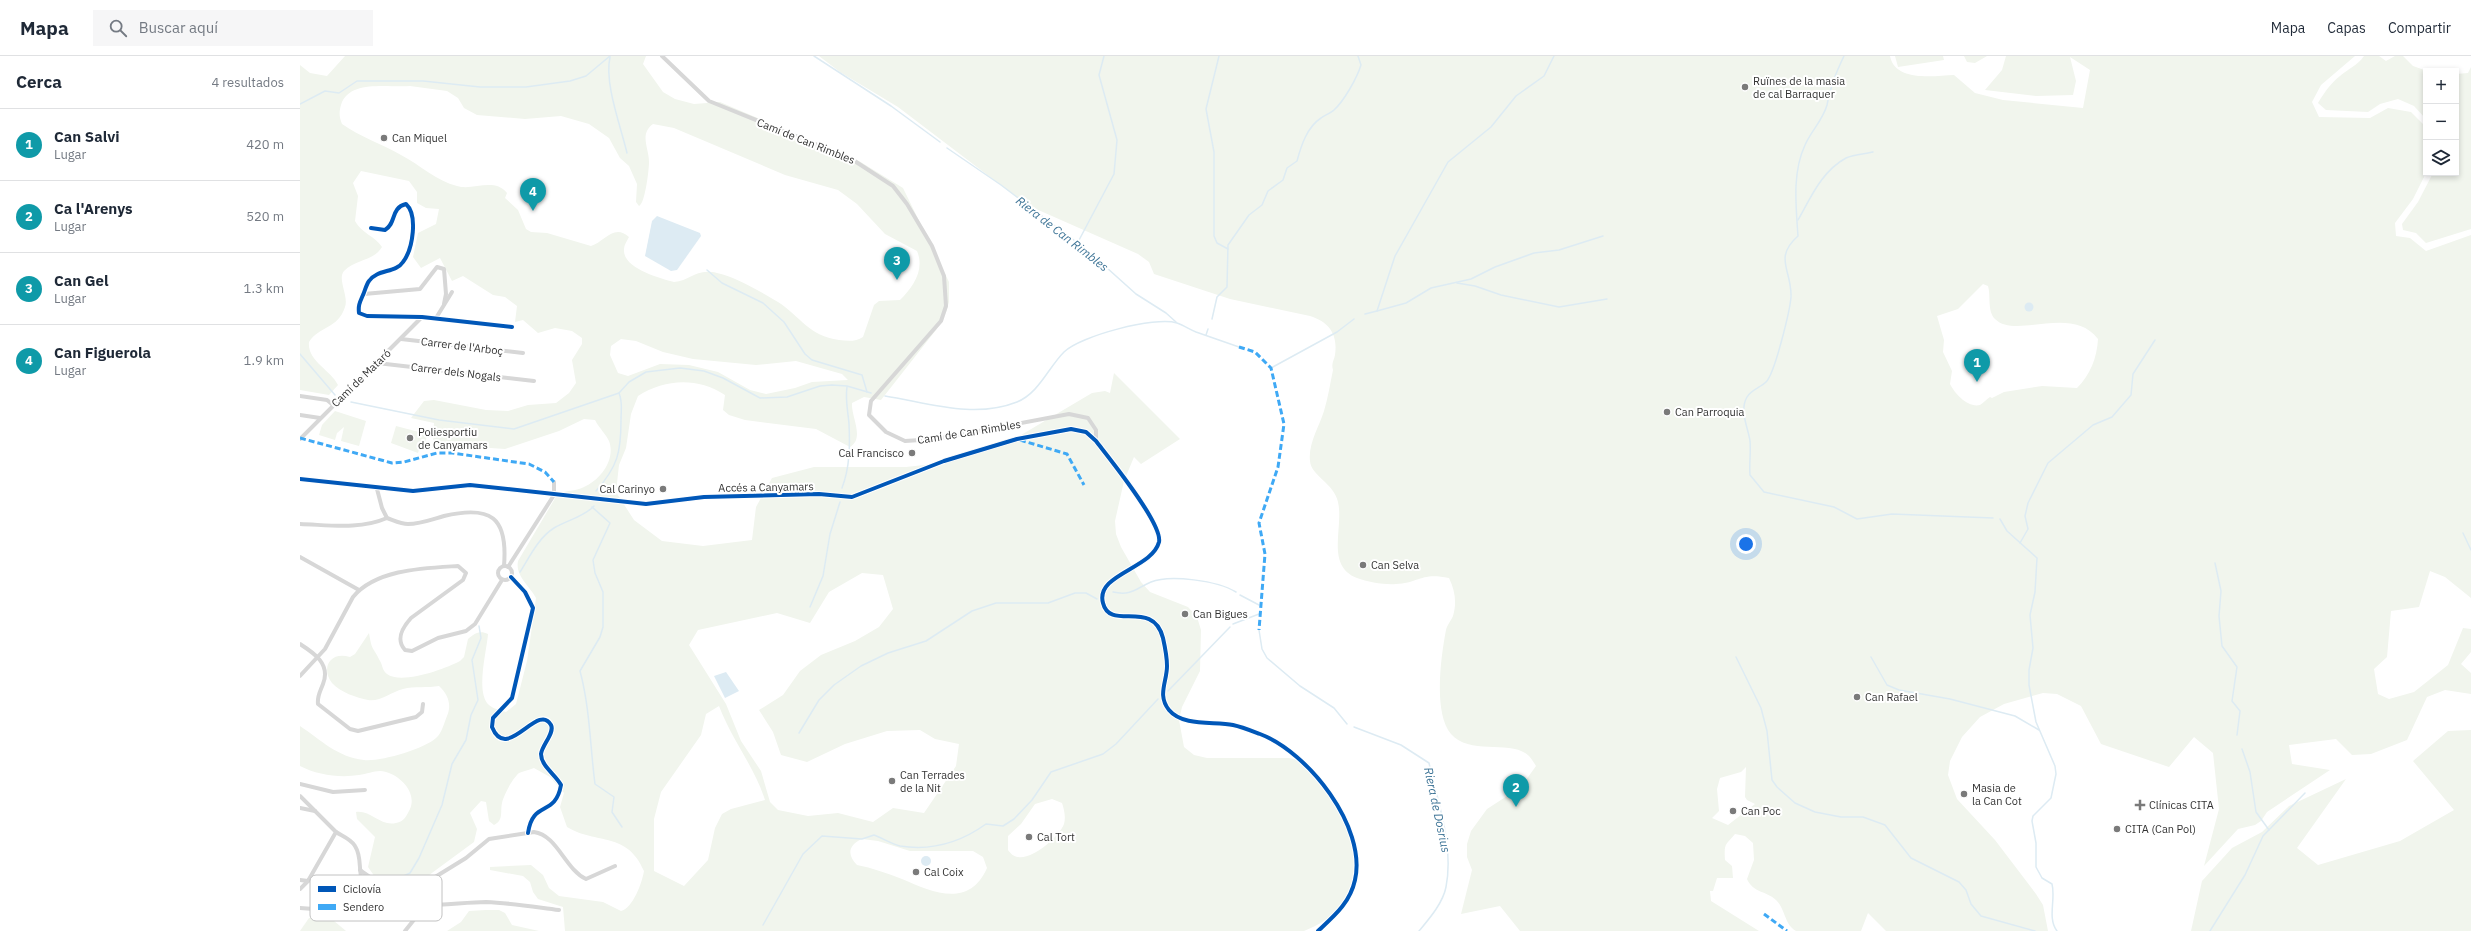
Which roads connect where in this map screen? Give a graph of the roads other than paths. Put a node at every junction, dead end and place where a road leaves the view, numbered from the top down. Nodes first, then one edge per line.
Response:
1 (662, 56) edge
2 (371, 228) dead end
3 (452, 292) dead end
4 (364, 294) junction
5 (444, 304) junction
6 (422, 317) junction
7 (436, 318) junction
8 (512, 327) dead end
9 (401, 339) junction
10 (523, 354) dead end
11 (377, 363) junction
12 (534, 381) dead end
13 (300, 396) edge
14 (333, 405) junction
15 (300, 415) edge
16 (320, 418) junction
17 (300, 438) edge
18 (1096, 441) junction
19 (300, 479) edge
20 (554, 482) dead end
21 (377, 488) junction
22 (554, 495) junction
23 (387, 518) junction
24 (300, 524) edge
25 (300, 557) edge
26 (506, 566) junction
27 (511, 578) junction
28 (502, 580) junction
29 (359, 590) junction
30 (300, 644) edge
31 (320, 657) junction
32 (300, 676) edge
33 (423, 704) dead end
34 (300, 784) edge
35 (365, 790) dead end
36 (300, 796) edge
37 (300, 808) edge
38 (317, 812) junction
39 (336, 832) junction
40 (528, 833) junction
41 (615, 866) dead end
42 (360, 870) junction
43 (311, 875) edge
44 (360, 875) edge
45 (367, 875) edge
46 (438, 875) edge
47 (310, 877) edge
48 (300, 880) edge
49 (308, 880) junction
50 (300, 889) edge
51 (442, 905) edge
52 (300, 908) edge
53 (310, 909) edge
54 (559, 910) dead end
55 (413, 921) edge
56 (405, 931) edge
57 (1318, 931) edge

1 - 18 street, Camí de Can Rimbles
2 - 4 street
3 - 5 street
4 - 5 street
4 - 6 street
5 - 7 street
6 - 7 street
6 - 9 street, Camí de Mataró
7 - 8 street
9 - 10 street, Carrer de l'Arboç
9 - 11 street, Camí de Mataró
11 - 12 street, Carrer dels Nogals
11 - 14 street, Camí de Mataró
13 - 14 street
14 - 16 street, Camí de Mataró
15 - 16 street
16 - 17 street, Camí de Mataró
18 - 22 street, Accés a Canyamars
18 - 57 street, Accés a Canyamars
19 - 21 street, Accés a Canyamars
20 - 22 street
21 - 22 street, Accés a Canyamars
21 - 23 street
22 - 26 street
23 - 24 street
23 - 26 street
25 - 29 street
26 - 27 street
26 - 28 street
27 - 28 street
27 - 40 street
28 - 29 street
29 - 31 street
30 - 31 street
31 - 32 street
31 - 33 street
34 - 35 street
36 - 38 street
37 - 38 street
38 - 39 street
39 - 42 street
39 - 43 street
40 - 41 street
40 - 46 street
42 - 44 street
42 - 45 street
47 - 49 street
48 - 49 street
49 - 50 street
51 - 54 street
52 - 53 street
55 - 56 street

